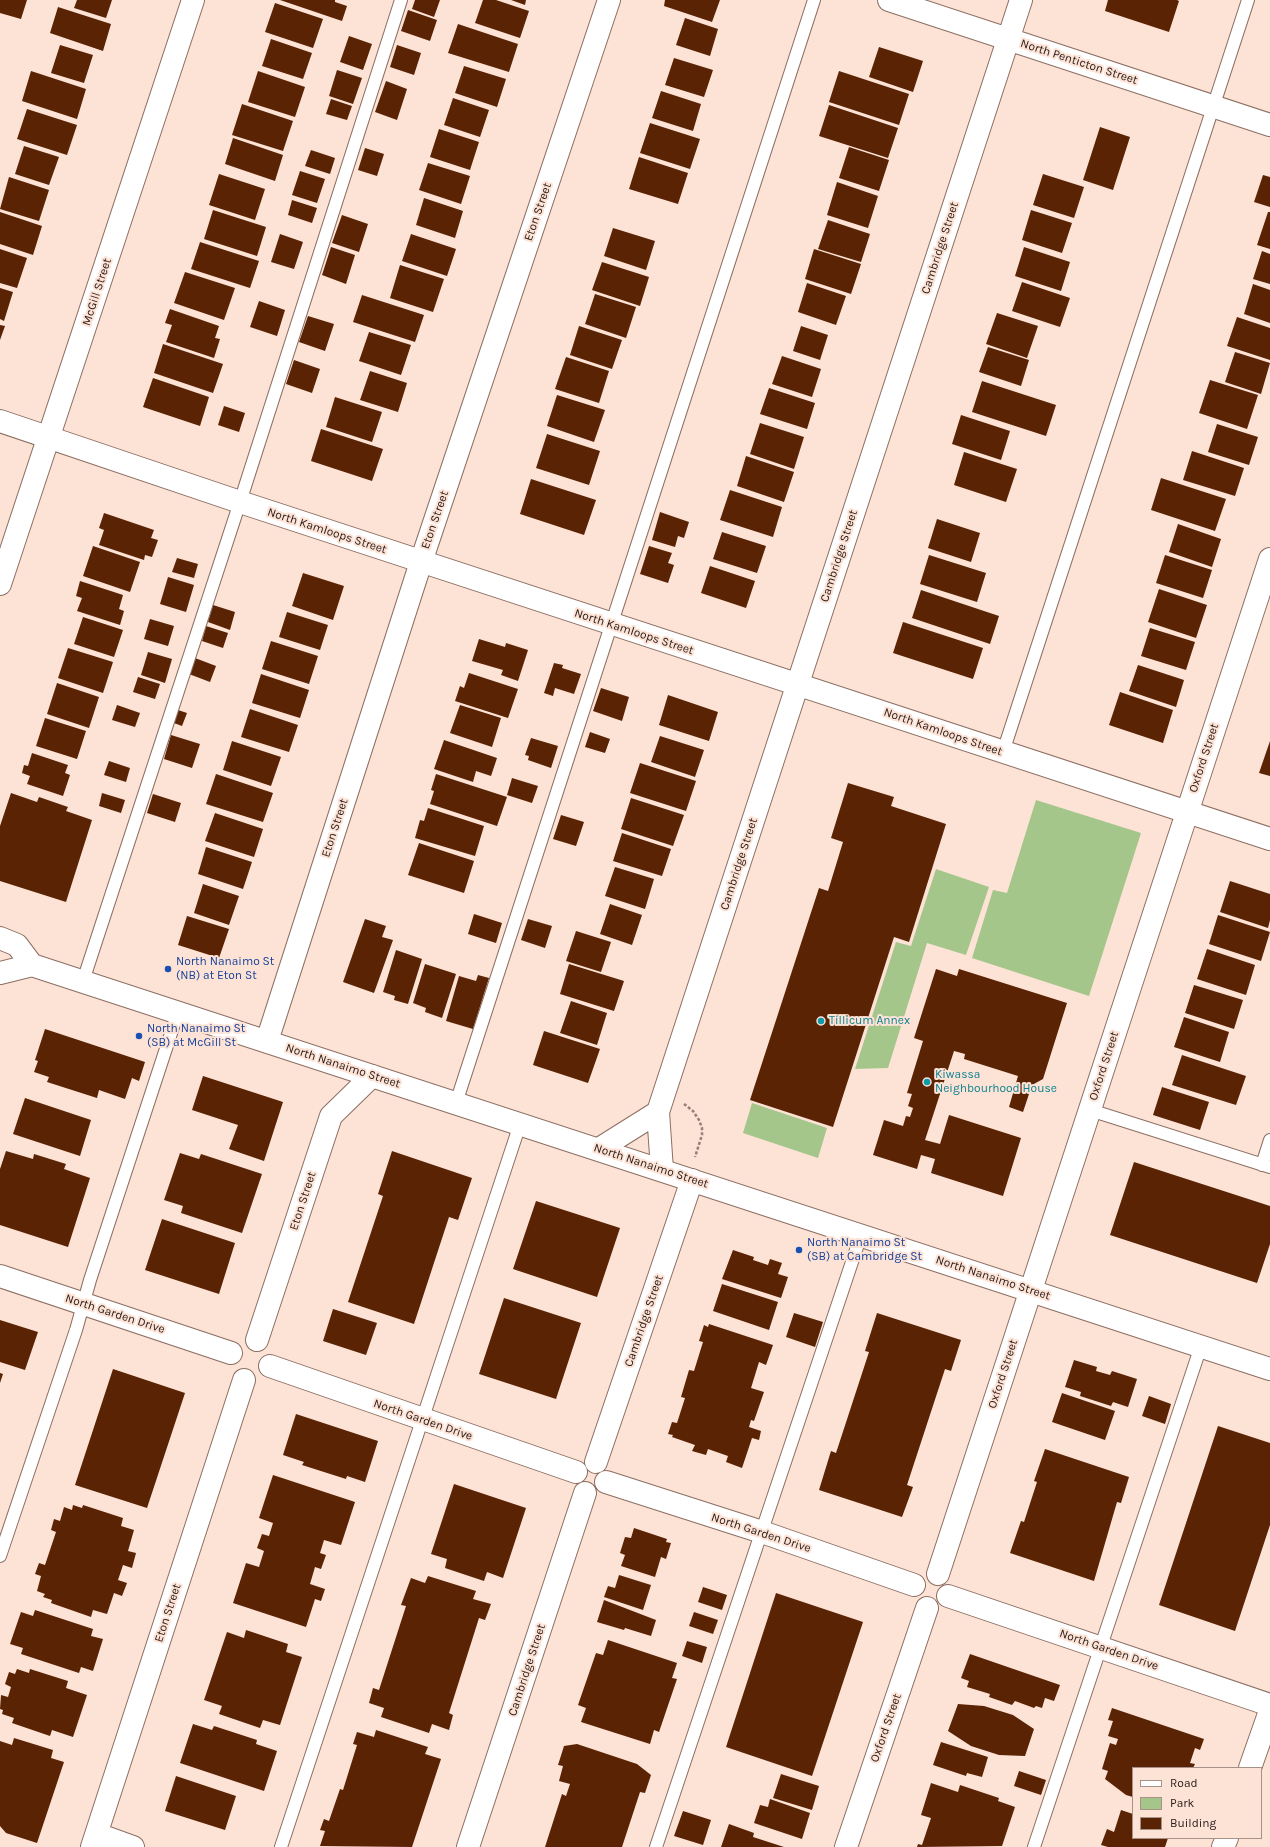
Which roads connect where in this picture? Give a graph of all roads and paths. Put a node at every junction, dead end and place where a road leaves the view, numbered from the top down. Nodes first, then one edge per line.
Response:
1 (193, 0) edge
2 (401, 0) edge
3 (609, 0) edge
4 (814, 0) edge
5 (889, 0) edge
6 (1021, 0) edge
7 (1248, 0) edge
8 (1008, 39) junction
9 (1213, 106) junction
10 (1270, 125) edge
11 (0, 421) edge
12 (49, 436) junction
13 (240, 502) junction
14 (1270, 558) edge
15 (421, 562) junction
16 (0, 584) edge
17 (611, 624) junction
18 (798, 684) junction
19 (1003, 752) junction
20 (1187, 812) junction
21 (1270, 839) edge
22 (0, 938) edge
23 (32, 965) junction
24 (1, 976) edge
25 (83, 981) junction
26 (178, 1012) junction
27 (267, 1041) junction
28 (372, 1076) junction
29 (682, 1102) dead end
30 (456, 1103) junction
31 (1090, 1110) junction
32 (658, 1112) junction
33 (520, 1124) junction
34 (1270, 1140) edge
35 (599, 1150) junction
36 (695, 1156) dead end
37 (1266, 1166) edge
38 (662, 1170) junction
39 (692, 1180) junction
40 (861, 1235) junction
41 (0, 1276) edge
42 (1030, 1291) junction
43 (84, 1303) junction
44 (257, 1340) junction
45 (1201, 1346) junction
46 (231, 1353) junction
47 (270, 1366) junction
48 (1270, 1369) edge
49 (244, 1380) junction
50 (422, 1420) junction
51 (596, 1462) junction
52 (576, 1472) junction
53 (606, 1482) junction
54 (586, 1493) junction
55 (762, 1532) junction
56 (0, 1556) edge
57 (938, 1574) junction
58 (914, 1585) junction
59 (948, 1596) junction
60 (927, 1608) junction
61 (1102, 1647) junction
62 (1270, 1705) edge
63 (1270, 1711) edge
64 (1250, 1767) edge
65 (95, 1840) edge
66 (133, 1847) edge
67 (280, 1847) edge
68 (468, 1847) edge
69 (656, 1847) edge
70 (846, 1847) edge
71 (1034, 1847) edge

1 - 12 street, McGill Street
2 - 13 lane
3 - 15 street, Eton Street
4 - 17 lane
5 - 8 street, North Penticton Street
6 - 8 street, Cambridge Street
7 - 9 lane
8 - 9 street, North Penticton Street
8 - 18 street, Cambridge Street
9 - 10 street, North Penticton Street
9 - 19 lane
11 - 12 street, North Kamloops Street
12 - 13 street, North Kamloops Street
12 - 16 street, McGill Street
13 - 15 street, North Kamloops Street
13 - 25 lane
14 - 20 street, Oxford Street
15 - 17 street, North Kamloops Street
15 - 27 street, Eton Street
17 - 18 street, North Kamloops Street
17 - 30 lane
18 - 19 street, North Kamloops Street
18 - 32 street, Cambridge Street
19 - 20 street, North Kamloops Street
20 - 21 street, North Kamloops Street
20 - 31 street, Oxford Street
22 - 23 street
23 - 24 street
23 - 25 street, North Nanaimo Street
25 - 26 street, North Nanaimo Street
26 - 27 street, North Nanaimo Street
26 - 43 lane
27 - 28 street, North Nanaimo Street
28 - 30 street, North Nanaimo Street
28 - 44 street, Eton Street
29 - 36 path
30 - 33 street, North Nanaimo Street
31 - 37 lane
31 - 42 street, Oxford Street
32 - 35 street
32 - 38 street, Cambridge Street
33 - 35 street, North Nanaimo Street
33 - 50 lane
34 - 37 lane
35 - 38 street, North Nanaimo Street
38 - 39 street, North Nanaimo Street
39 - 40 street, North Nanaimo Street
39 - 51 street, Cambridge Street
40 - 42 street, North Nanaimo Street
40 - 55 lane
41 - 43 street, North Garden Drive
42 - 45 street, North Nanaimo Street
42 - 57 street, Oxford Street
43 - 46 street, North Garden Drive
43 - 56 lane
44 - 46 street
44 - 47 street
45 - 48 street, North Nanaimo Street
45 - 61 lane
46 - 49 street
47 - 49 street
47 - 50 street, North Garden Drive
49 - 65 street, Eton Street
50 - 52 street, North Garden Drive
50 - 67 lane
51 - 52 street
51 - 53 street
52 - 54 street
53 - 54 street
53 - 55 street, North Garden Drive
54 - 68 street, Cambridge Street
55 - 58 street, North Garden Drive
55 - 69 lane
57 - 58 street
57 - 59 street
58 - 60 street
59 - 60 street
59 - 61 street, North Garden Drive
60 - 70 street, Oxford Street
61 - 62 street, North Garden Drive
61 - 71 lane
63 - 64 street
65 - 66 street

